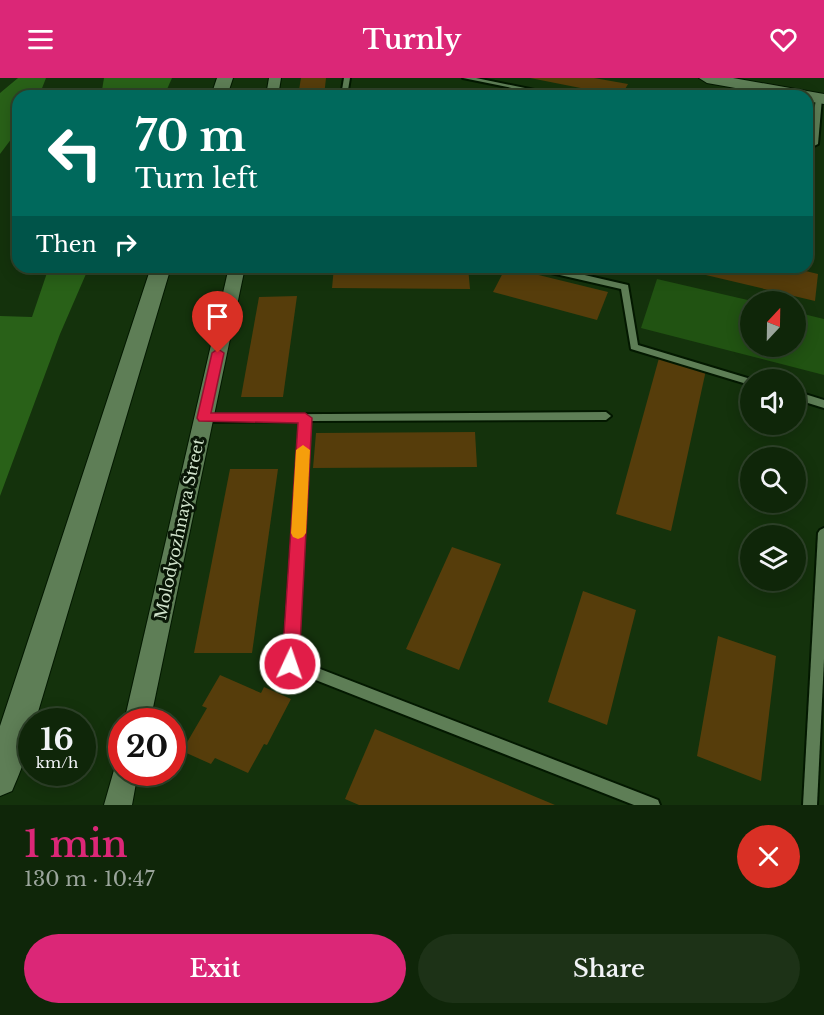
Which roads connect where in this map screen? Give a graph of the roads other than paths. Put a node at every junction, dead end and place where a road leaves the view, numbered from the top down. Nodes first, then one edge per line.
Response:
1 (465, 78) edge
2 (707, 78) edge
3 (529, 90) edge
4 (776, 90) edge
5 (822, 98) edge
6 (813, 135) edge
7 (159, 273) edge
8 (236, 273) edge
9 (565, 273) edge
10 (740, 378) edge
11 (806, 398) edge
12 (824, 404) edge
13 (606, 416) dead end
14 (204, 418) junction
15 (305, 418) junction
16 (824, 533) edge
17 (140, 708) edge
18 (0, 779) edge
19 (122, 786) edge
20 (118, 805) edge
21 (653, 805) edge
22 (810, 805) edge

1 - 3 lane
2 - 4 street
5 - 6 lane
7 - 18 street
8 - 14 street, Molodyozhnaya Street
9 - 10 lane
11 - 12 lane
13 - 15 lane
14 - 15 lane
14 - 17 street, Molodyozhnaya Street
15 - 21 lane
16 - 22 lane
19 - 20 street

